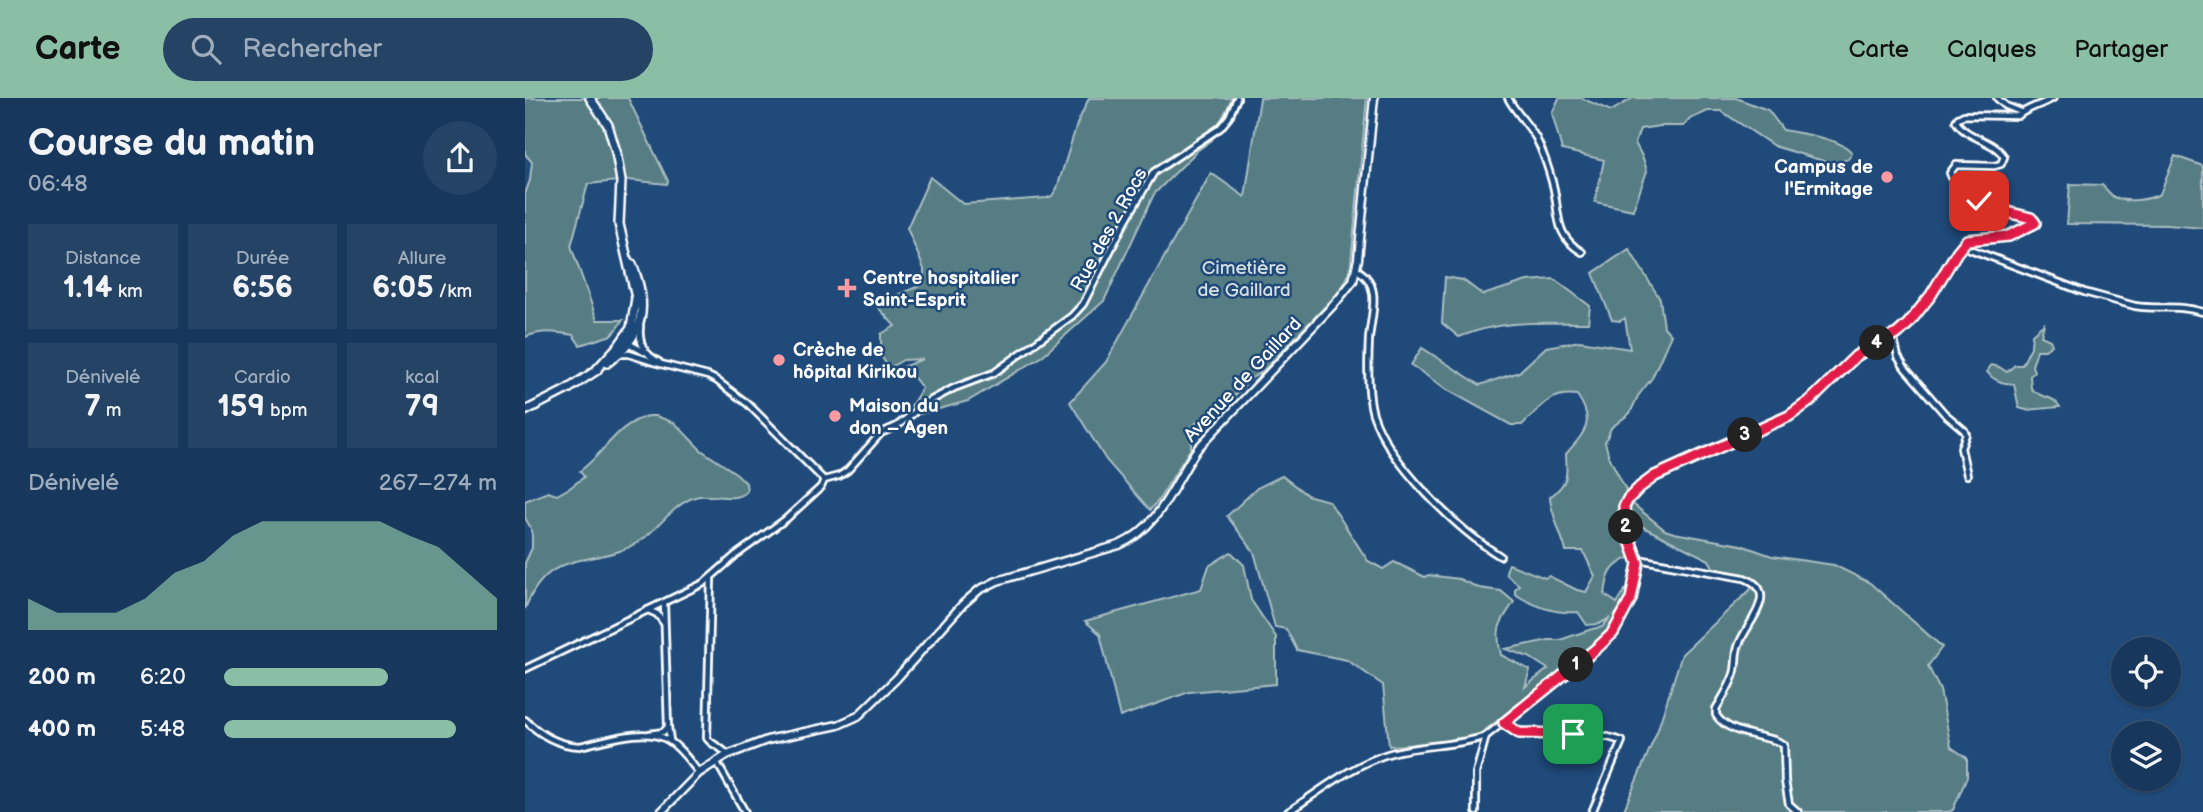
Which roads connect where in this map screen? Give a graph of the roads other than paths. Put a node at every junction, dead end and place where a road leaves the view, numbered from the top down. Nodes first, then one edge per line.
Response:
1 (590, 98) edge
2 (1237, 98) edge
3 (1374, 98) edge
4 (1508, 98) edge
5 (1997, 98) edge
6 (2053, 98) edge
7 (2023, 112) junction
8 (622, 239) junction
9 (1963, 244) junction
10 (1582, 252) dead end
11 (1357, 270) junction
12 (2203, 312) edge
13 (642, 316) junction
14 (1893, 336) junction
15 (625, 344) junction
16 (645, 353) junction
17 (619, 354) junction
18 (637, 356) junction
19 (676, 368) junction
20 (595, 371) junction
21 (525, 411) edge
22 (1967, 475) dead end
23 (824, 480) junction
24 (1500, 556) dead end
25 (1638, 559) junction
26 (711, 578) junction
27 (664, 603) junction
28 (648, 610) junction
29 (665, 624) junction
30 (525, 669) edge
31 (525, 720) edge
32 (1504, 723) junction
33 (668, 727) junction
34 (638, 734) junction
35 (1486, 736) junction
36 (1475, 740) junction
37 (670, 741) junction
38 (1482, 752) junction
39 (727, 755) junction
40 (716, 761) junction
41 (699, 773) junction
42 (661, 812) edge
43 (745, 812) edge
44 (1288, 812) edge
45 (1476, 812) edge
46 (1592, 812) edge
47 (1798, 812) edge

1 - 8 main road
2 - 23 street, Rue des 2 Rocs
3 - 11 street, Avenue de Gaillard
4 - 10 street
5 - 7 street
6 - 7 street
7 - 9 street
8 - 13 main road
8 - 15 main road
9 - 12 street
9 - 14 street
11 - 24 street
11 - 39 street, Avenue de Gaillard
13 - 15 main road
13 - 16 street
14 - 22 street
14 - 25 street
15 - 16 street
15 - 17 main road
15 - 18 street
15 - 20 main road
16 - 19 street
17 - 18 street
17 - 20 main road
18 - 19 street
19 - 23 street
20 - 21 main road
23 - 26 street, Rue des 2 Rocs
25 - 32 street
25 - 47 street
26 - 27 street, Rue des 2 Rocs
26 - 39 street
27 - 28 street, Rue des 2 Rocs
27 - 29 street
28 - 29 street
28 - 30 street, Rue des 2 Rocs
29 - 33 street
31 - 34 street
32 - 35 street
32 - 46 street
33 - 34 street
33 - 37 street
34 - 37 street
35 - 36 street
35 - 38 street
36 - 38 street
36 - 44 street
37 - 41 street
38 - 45 street
39 - 40 street, Avenue de Gaillard
40 - 41 street, Avenue de Gaillard
40 - 43 street
41 - 42 street, Avenue de Gaillard

